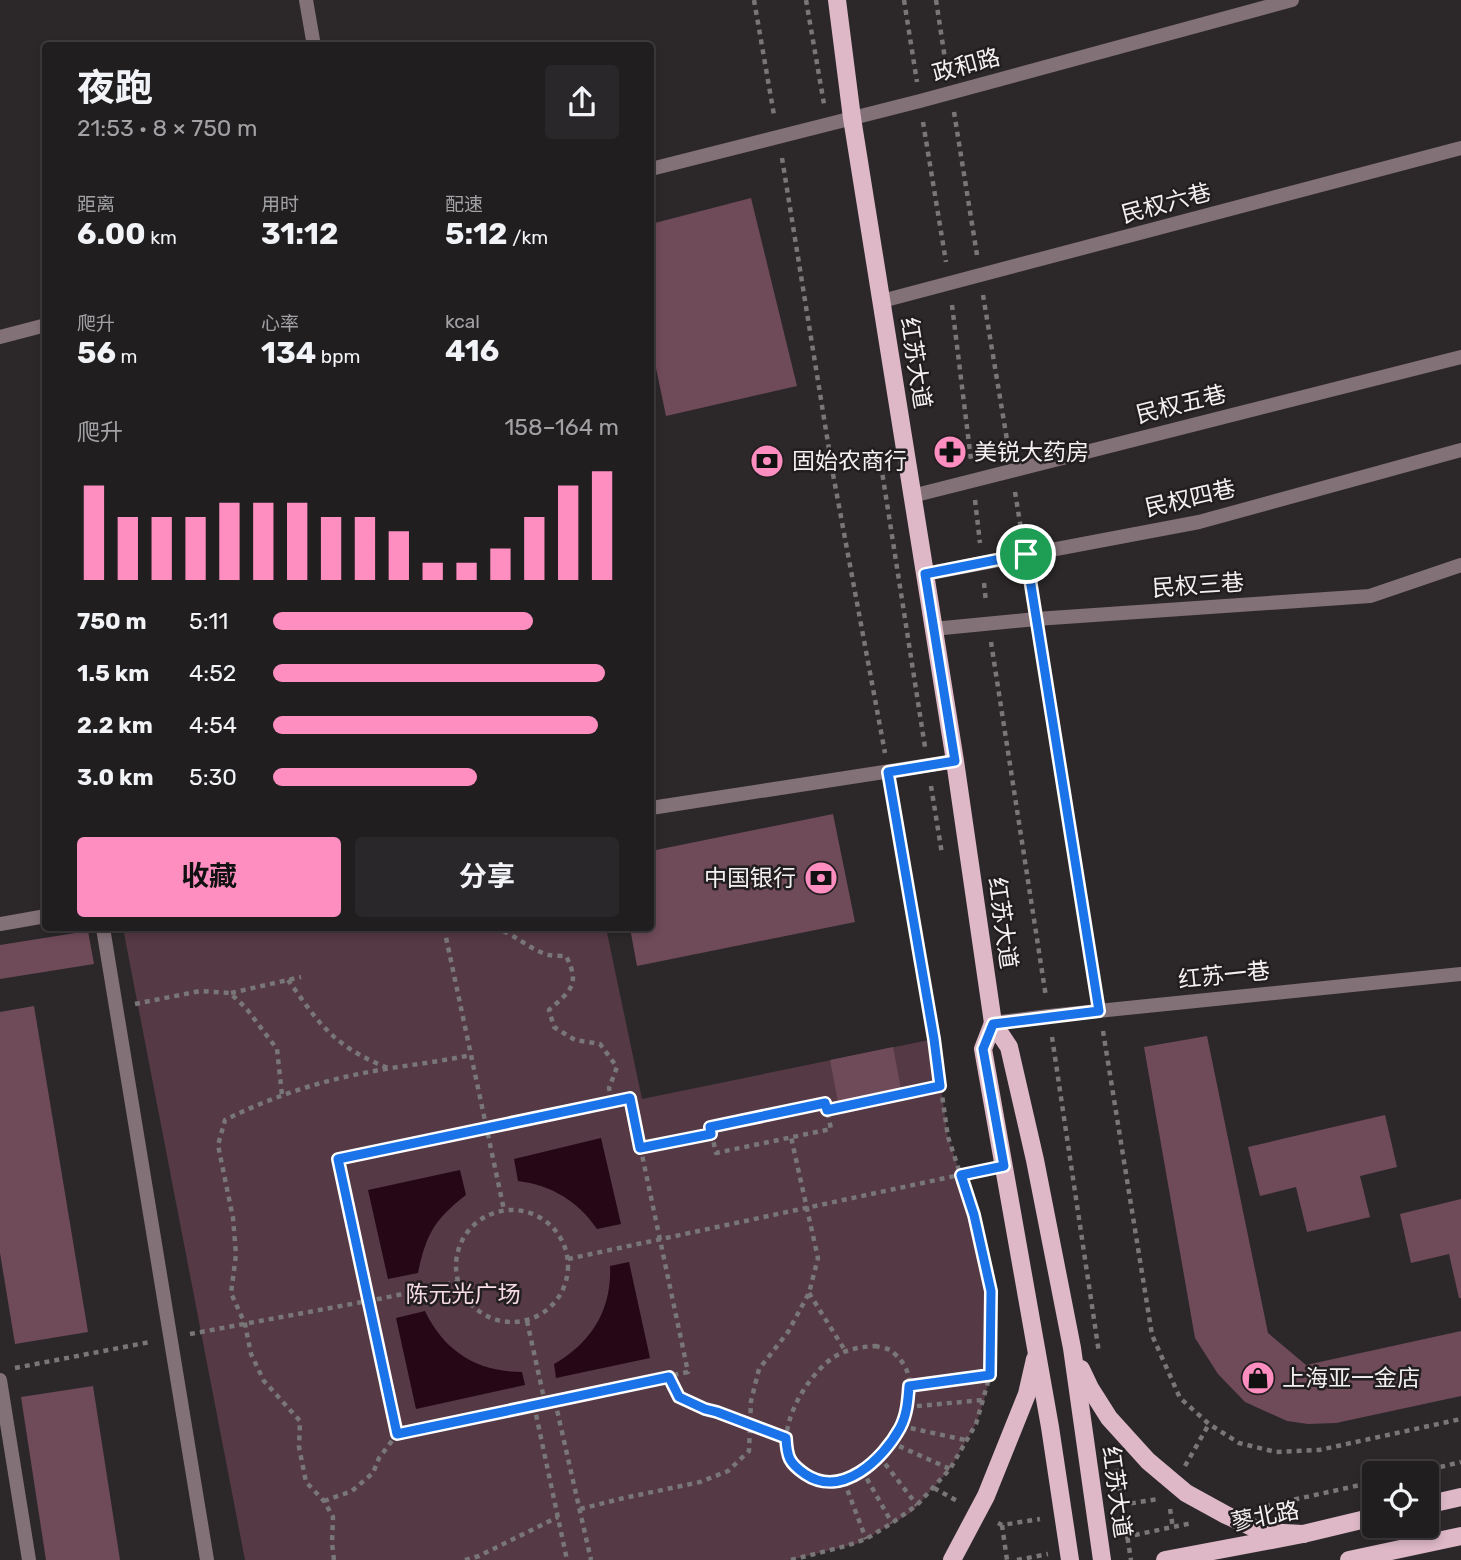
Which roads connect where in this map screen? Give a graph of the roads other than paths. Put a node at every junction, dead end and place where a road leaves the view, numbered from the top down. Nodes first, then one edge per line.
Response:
1 (306, 0) edge
2 (837, 0) edge
3 (1292, 0) edge
4 (313, 42) edge
5 (852, 118) junction
6 (1461, 148) edge
7 (654, 168) edge
8 (881, 301) junction
9 (42, 326) edge
10 (0, 337) edge
11 (1461, 357) edge
12 (1461, 450) edge
13 (912, 496) junction
14 (1461, 565) edge
15 (925, 574) junction
16 (933, 629) junction
17 (955, 761) junction
18 (654, 808) edge
19 (42, 917) edge
20 (0, 924) edge
21 (104, 931) edge
22 (1461, 974) edge
23 (993, 1024) junction
24 (1072, 1348) junction
25 (1037, 1353) junction
26 (0, 1380) edge
27 (1461, 1497) edge
28 (1439, 1502) edge
29 (1362, 1520) edge
30 (1303, 1534) junction
31 (1461, 1536) edge
32 (29, 1560) edge
33 (208, 1560) edge
34 (952, 1560) edge
35 (1070, 1560) edge
36 (1102, 1560) edge
37 (1165, 1560) edge
38 (1349, 1560) edge

1 - 4 street
2 - 5 main road, 红苏大道
3 - 5 street, 政和路
5 - 7 street, 政和路
5 - 8 main road, 红苏大道
6 - 8 street, 民权六巷
8 - 13 main road, 红苏大道
9 - 10 street
11 - 13 street, 民权五巷
12 - 15 street, 民权四巷
13 - 15 main road, 红苏大道
14 - 16 street, 民权三巷
15 - 16 main road, 红苏大道
16 - 17 main road, 红苏大道
17 - 18 street
17 - 23 main road, 红苏大道
19 - 20 street
21 - 33 street
22 - 23 street, 红苏一巷
23 - 24 main road, 红苏大道
23 - 25 main road, 红苏大道
24 - 30 main road
24 - 36 main road, 红苏大道
25 - 34 main road
25 - 35 main road, 红苏大道
26 - 32 street
27 - 28 main road
29 - 30 main road, 蓼北路
30 - 37 main road, 蓼北路
31 - 38 main road

